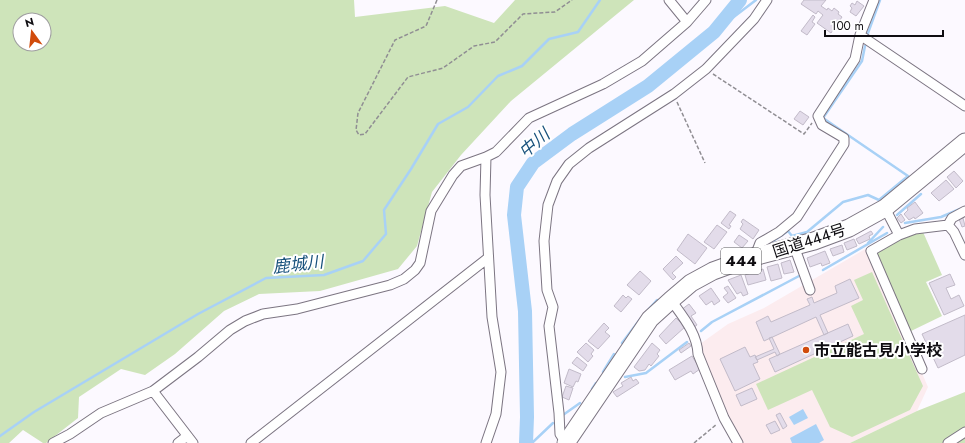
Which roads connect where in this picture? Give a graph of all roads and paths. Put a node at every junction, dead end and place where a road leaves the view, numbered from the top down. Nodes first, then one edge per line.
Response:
1 (437, 0) edge
2 (572, 0) edge
3 (669, 0) edge
4 (706, 0) edge
5 (767, 0) edge
6 (874, 0) edge
7 (687, 22) junction
8 (860, 35) junction
9 (706, 69) junction
10 (674, 94) junction
11 (965, 106) edge
12 (818, 116) junction
13 (965, 142) edge
14 (486, 157) junction
15 (705, 163) dead end
16 (885, 208) junction
17 (965, 211) edge
18 (948, 225) junction
19 (899, 235) junction
20 (794, 246) junction
21 (965, 255) edge
22 (755, 256) junction
23 (488, 258) junction
24 (810, 290) dead end
25 (670, 300) junction
26 (922, 369) dead end
27 (153, 391) junction
28 (724, 418) junction
29 (965, 432) edge
30 (190, 439) edge
31 (53, 443) edge
32 (178, 443) edge
33 (251, 443) edge
34 (486, 443) edge
35 (566, 443) edge
36 (694, 443) edge
37 (738, 443) edge
38 (948, 443) edge

1 - 2 path
3 - 7 street
4 - 7 street
5 - 9 street
6 - 8 street
7 - 14 street
8 - 11 street
8 - 12 street
9 - 10 street
9 - 12 path
10 - 15 path
10 - 35 street
12 - 22 street
13 - 16 highway, 国道444号 / 444
14 - 23 street
14 - 27 street
16 - 19 street
16 - 20 highway, 国道444号 / 444
17 - 18 street
18 - 19 street
18 - 21 street
19 - 26 street
20 - 22 highway, 国道444号 / 444
20 - 24 street
22 - 25 highway, 国道444号 / 444
23 - 33 street
23 - 34 street
25 - 28 street
25 - 35 highway, 国道444号 / 444
27 - 30 street
27 - 31 street
28 - 36 path
28 - 37 street
29 - 38 street
30 - 32 street

